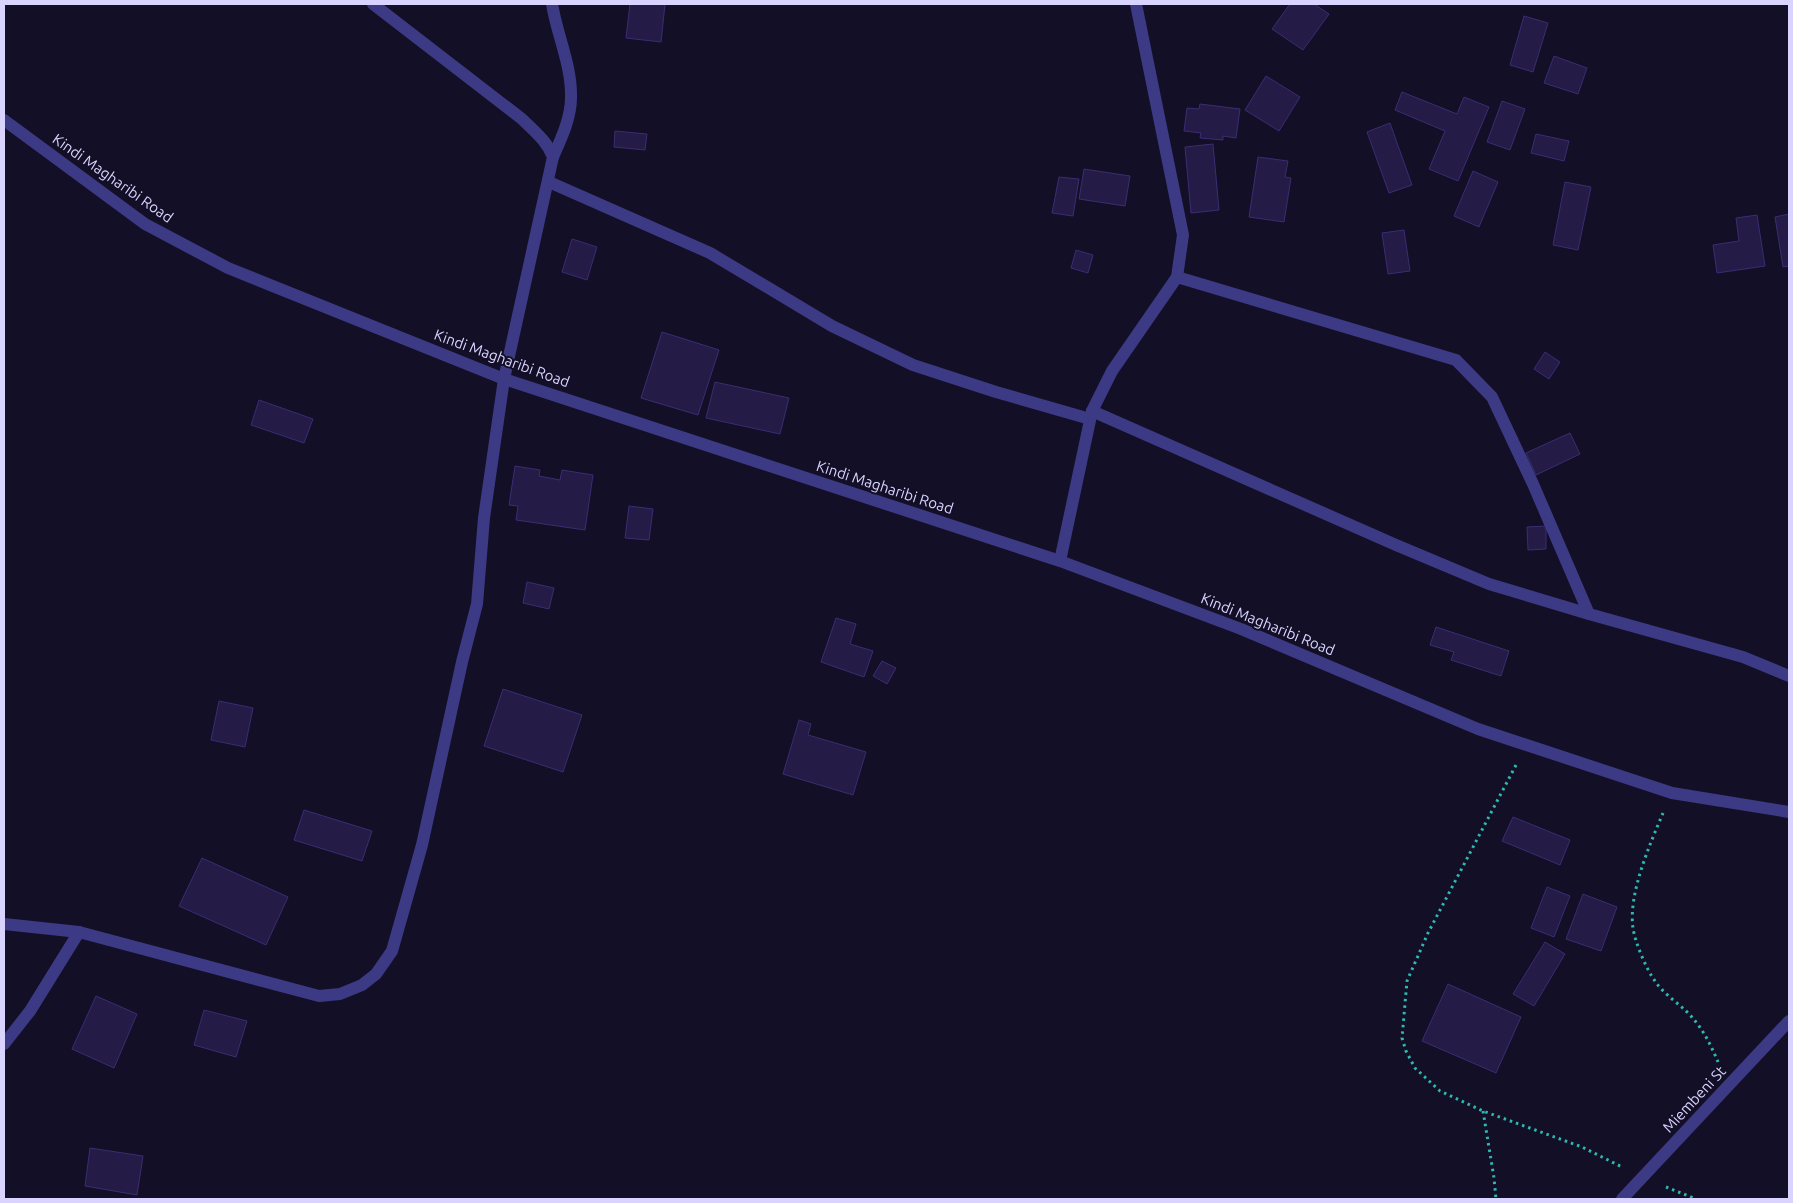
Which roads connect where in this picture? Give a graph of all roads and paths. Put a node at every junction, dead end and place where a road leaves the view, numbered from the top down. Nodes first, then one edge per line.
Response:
1 (373, 4) edge
2 (552, 4) edge
3 (1136, 4) edge
4 (4, 120) edge
5 (553, 157) junction
6 (549, 182) junction
7 (1177, 276) junction
8 (504, 379) junction
9 (1091, 415) junction
10 (1060, 561) junction
11 (1589, 614) junction
12 (1789, 676) edge
13 (1527, 745) junction
14 (1672, 793) junction
15 (1789, 812) edge
16 (4, 924) edge
17 (79, 932) junction
18 (1789, 1021) edge
19 (4, 1044) edge
20 (1728, 1085) junction
21 (1483, 1111) junction
22 (1644, 1177) junction
23 (1496, 1199) edge
24 (1622, 1199) edge
25 (1696, 1199) edge

1 - 5 street
2 - 5 street
3 - 7 street
4 - 8 street, Kindi Magharibi Road
5 - 6 street
6 - 8 street
6 - 9 street
7 - 9 street
7 - 11 street
8 - 10 street, Kindi Magharibi Road
8 - 17 street
9 - 10 street
9 - 11 street
10 - 13 street, Kindi Magharibi Road
11 - 12 street
13 - 14 street, Kindi Magharibi Road
13 - 21 path
14 - 15 street, Kindi Magharibi Road
14 - 20 path
16 - 17 street
17 - 19 street
18 - 20 street, Miembeni St
20 - 22 street, Miembeni St
21 - 22 path
21 - 23 path
22 - 24 street, Miembeni St
22 - 25 path

